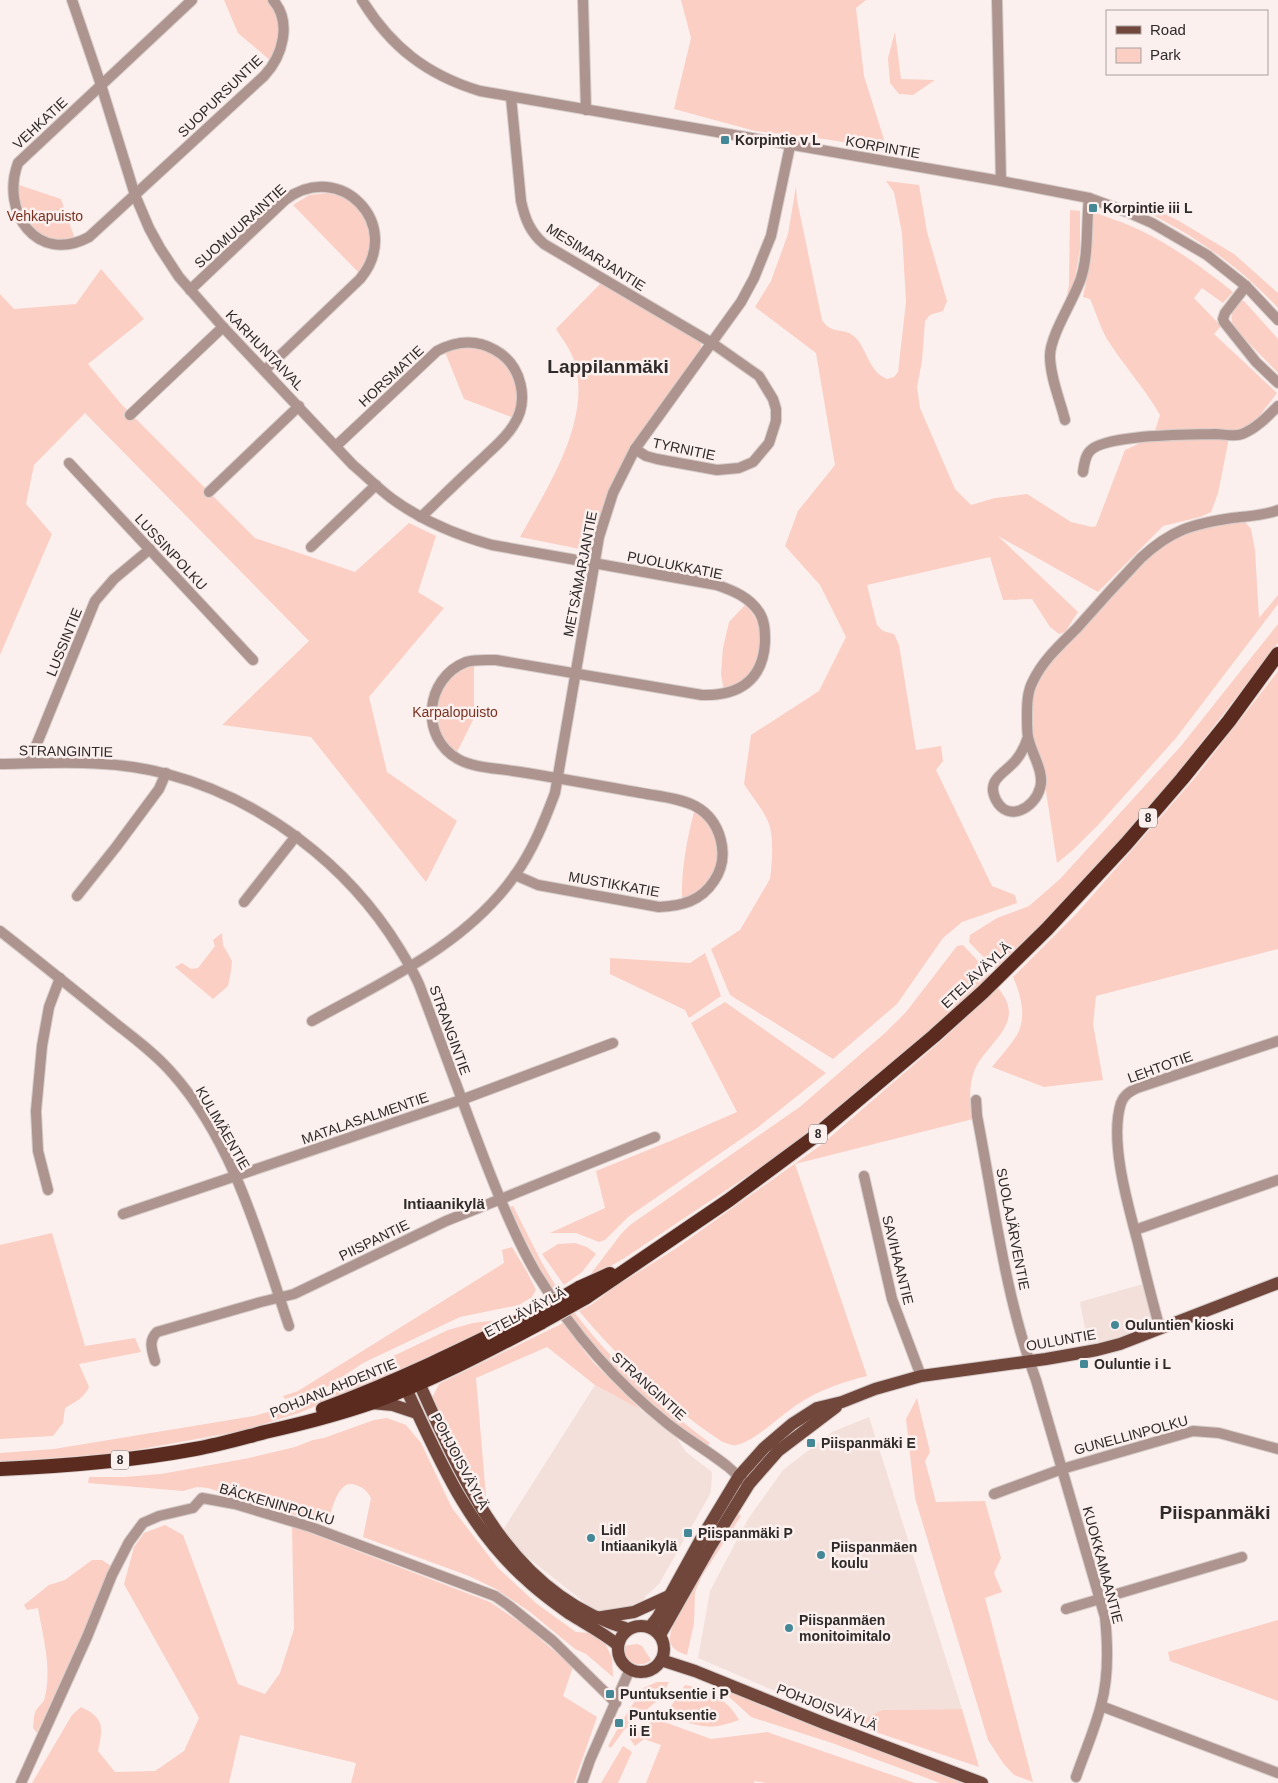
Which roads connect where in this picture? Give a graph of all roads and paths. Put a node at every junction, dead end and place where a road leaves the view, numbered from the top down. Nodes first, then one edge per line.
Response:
1 (72, 0) edge
2 (192, 0) edge
3 (273, 0) edge
4 (362, 0) edge
5 (583, 0) edge
6 (997, 0) edge
7 (101, 84) junction
8 (511, 97) junction
9 (586, 110) junction
10 (790, 146) junction
11 (1001, 181) junction
12 (135, 195) junction
13 (1089, 198) junction
14 (1246, 286) junction
15 (190, 290) junction
16 (1278, 320) edge
17 (223, 327) junction
18 (712, 343) junction
19 (265, 370) junction
20 (1278, 383) edge
21 (299, 406) junction
22 (1278, 406) edge
23 (130, 415) dead end
24 (1065, 420) dead end
25 (336, 446) junction
26 (634, 449) junction
27 (69, 463) dead end
28 (1083, 472) dead end
29 (376, 485) junction
30 (209, 492) dead end
31 (1278, 510) edge
32 (421, 517) junction
33 (311, 547) dead end
34 (150, 549) junction
35 (594, 564) junction
36 (1278, 654) edge
37 (253, 660) dead end
38 (575, 674) junction
39 (1028, 737) junction
40 (29, 763) junction
41 (0, 764) edge
42 (166, 773) junction
43 (557, 778) junction
44 (296, 836) junction
45 (515, 875) junction
46 (77, 896) dead end
47 (244, 902) dead end
48 (0, 931) edge
49 (410, 966) junction
50 (60, 978) junction
51 (312, 1021) dead end
52 (1278, 1040) edge
53 (613, 1043) dead end
54 (461, 1100) junction
55 (976, 1100) dead end
56 (656, 1137) dead end
57 (235, 1176) junction
58 (864, 1176) dead end
59 (1278, 1180) edge
60 (48, 1190) dead end
61 (500, 1200) junction
62 (123, 1214) dead end
63 (1134, 1230) junction
64 (1278, 1283) edge
65 (280, 1297) junction
66 (289, 1326) dead end
67 (1160, 1329) junction
68 (155, 1361) dead end
69 (1029, 1362) junction
70 (921, 1376) junction
71 (417, 1378) junction
72 (404, 1383) junction
73 (371, 1402) junction
74 (417, 1413) junction
75 (262, 1433) junction
76 (1278, 1449) edge
77 (0, 1469) edge
78 (1062, 1469) junction
79 (744, 1480) junction
80 (994, 1494) dead end
81 (1242, 1557) dead end
82 (670, 1596) junction
83 (1100, 1599) junction
84 (1066, 1609) dead end
85 (596, 1618) junction
86 (650, 1627) junction
87 (628, 1629) junction
88 (660, 1635) junction
89 (618, 1645) junction
90 (661, 1660) junction
91 (630, 1669) junction
92 (616, 1703) junction
93 (1101, 1706) junction
94 (1278, 1773) edge
95 (1076, 1777) dead end
96 (21, 1783) edge
97 (582, 1783) edge
98 (982, 1783) edge

1 - 7 street, KARHUNTAIVAL
2 - 7 street
3 - 12 street, SUOPURSUNTIE
4 - 8 street, KORPINTIE
5 - 9 street
6 - 11 street
7 - 12 street, KARHUNTAIVAL
7 - 12 street, VEHKATIE
8 - 9 street, KORPINTIE
8 - 18 street, MESIMARJANTIE
9 - 10 street, KORPINTIE
10 - 11 street, KORPINTIE
10 - 18 street, METSÄMARJANTIE
11 - 13 street, KORPINTIE
12 - 15 street, KARHUNTAIVAL
13 - 14 street, KORPINTIE
13 - 24 street
14 - 16 street, KORPINTIE
14 - 20 street
15 - 17 street, KARHUNTAIVAL
15 - 19 street, SUOMUURAINTIE
17 - 19 street, KARHUNTAIVAL
17 - 23 street
18 - 26 street, METSÄMARJANTIE
18 - 26 street, TYRNITIE
19 - 21 street, KARHUNTAIVAL
21 - 25 street, KARHUNTAIVAL
21 - 30 street
22 - 28 street
25 - 29 street, KARHUNTAIVAL
25 - 32 street, HORSMATIE
26 - 35 street, METSÄMARJANTIE
27 - 34 street, LUSSINPOLKU
29 - 32 street, KARHUNTAIVAL
29 - 33 street
31 - 39 street
32 - 35 street, KARHUNTAIVAL
34 - 37 street, LUSSINPOLKU
34 - 40 street, LUSSINTIE
35 - 38 street, METSÄMARJANTIE
35 - 38 street, PUOLUKKATIE
36 - 71 highway, ETELÄVÄYLÄ / 8, bridge
38 - 43 street, METSÄMARJANTIE
38 - 43 street
39 - 39 street
40 - 41 street, STRANGINTIE
40 - 42 street, STRANGINTIE
42 - 44 street, STRANGINTIE
42 - 46 street
43 - 45 street, METSÄMARJANTIE
43 - 45 street, MUSTIKKATIE
44 - 47 street
44 - 49 street, STRANGINTIE
45 - 49 street, METSÄMARJANTIE
48 - 50 street, KULIMÄENTIE
49 - 51 street, METSÄMARJANTIE
49 - 54 street, STRANGINTIE
50 - 57 street, KULIMÄENTIE
50 - 60 street
52 - 63 street, LEHTOTIE
53 - 54 street, MATALASALMENTIE
54 - 57 street, MATALASALMENTIE
54 - 61 street, STRANGINTIE
55 - 69 street, SUOLAJÄRVENTIE
56 - 61 street, PIISPANTIE
57 - 62 street, MATALASALMENTIE
57 - 65 street, KULIMÄENTIE
58 - 70 street, SAVIHAANTIE
59 - 63 street
61 - 65 street, PIISPANTIE
61 - 79 street, STRANGINTIE
63 - 67 street, LEHTOTIE
64 - 67 main road, OULUNTIE
65 - 66 street, KULIMÄENTIE
65 - 68 street, PIISPANTIE
67 - 69 main road, OULUNTIE
69 - 70 main road, OULUNTIE
69 - 78 street, KUOKKAMAANTIE
70 - 79 main road, OULUNTIE
71 - 72 highway, POHJANLAHDENTIE / 8
71 - 85 main road, POHJOISVÄYLÄ
72 - 73 highway, POHJANLAHDENTIE / 8
72 - 74 main road, POHJOISVÄYLÄ
72 - 75 highway, POHJANLAHDENTIE / 8
73 - 74 main road
73 - 75 highway, POHJANLAHDENTIE / 8
74 - 89 main road, POHJOISVÄYLÄ
75 - 77 highway, POHJANLAHDENTIE / 8
76 - 78 street, GUNELLINPOLKU
78 - 80 street, GUNELLINPOLKU
78 - 83 street, KUOKKAMAANTIE
79 - 82 main road, OULUNTIE
79 - 88 main road, OULUNTIE
81 - 83 street
82 - 85 main road
82 - 86 main road, OULUNTIE
83 - 84 street
83 - 93 street, KUOKKAMAANTIE
85 - 87 main road, POHJOISVÄYLÄ
86 - 87 main road
86 - 88 main road
87 - 89 main road
88 - 90 main road
89 - 91 main road
90 - 91 main road
90 - 98 main road, POHJOISVÄYLÄ
91 - 92 street
92 - 96 street, BÄCKENINPOLKU
92 - 97 street
93 - 94 street
93 - 95 street, KUOKKAMAANTIE

